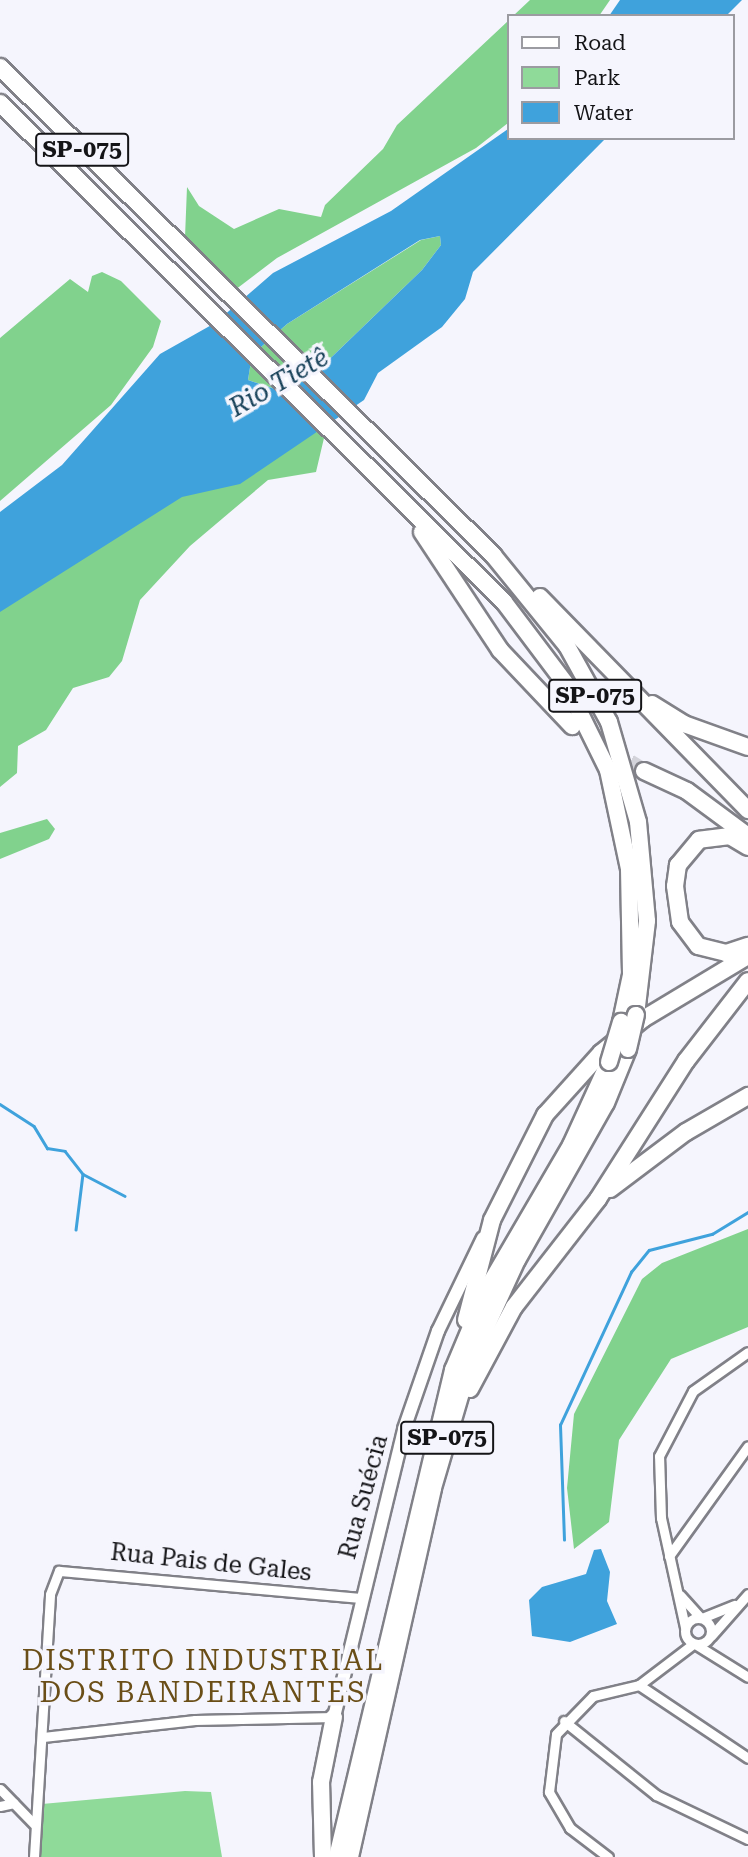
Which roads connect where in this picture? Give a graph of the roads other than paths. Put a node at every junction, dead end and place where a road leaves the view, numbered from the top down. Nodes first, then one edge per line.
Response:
1 (0, 68) edge
2 (0, 105) edge
3 (398, 498) junction
4 (493, 555) junction
5 (632, 692) junction
6 (572, 726) tunnel mouth
7 (748, 747) edge
8 (644, 771) tunnel mouth
9 (748, 810) edge
10 (748, 836) edge
11 (748, 847) edge
12 (748, 946) edge
13 (748, 956) edge
14 (748, 981) edge
15 (629, 1019) junction
16 (748, 1097) edge
17 (598, 1199) junction
18 (492, 1220) junction
19 (748, 1352) edge
20 (453, 1370) junction
21 (444, 1445) junction
22 (748, 1446) edge
23 (669, 1556) junction
24 (678, 1594) junction
25 (745, 1597) edge
26 (359, 1598) junction
27 (701, 1618) junction
28 (685, 1628) junction
29 (710, 1637) junction
30 (694, 1644) junction
31 (672, 1658) junction
32 (728, 1667) junction
33 (748, 1677) edge
34 (639, 1685) junction
35 (334, 1717) junction
36 (564, 1721) junction
37 (43, 1737) junction
38 (748, 1759) edge
39 (0, 1789) edge
40 (14, 1802) junction
41 (0, 1806) edge
42 (35, 1825) junction
43 (748, 1839) edge
44 (34, 1857) edge
45 (323, 1857) edge
46 (337, 1857) edge
47 (350, 1857) edge
48 (608, 1857) edge

1 - 4 highway, SP-075
2 - 3 highway, SP-075
3 - 6 highway
3 - 15 highway, SP-075
4 - 5 highway
4 - 15 highway, SP-075
5 - 7 highway
5 - 9 highway
8 - 10 highway
11 - 12 highway
13 - 18 highway
14 - 17 highway
15 - 20 highway, SP-075, bridge
15 - 21 highway, SP-075, bridge
16 - 17 highway
17 - 21 highway
18 - 20 highway
18 - 26 street, Rua Suécia
19 - 23 street
20 - 46 highway, SP-075
21 - 47 highway, SP-075
22 - 23 street
23 - 24 street
24 - 27 street
24 - 28 street
25 - 27 street
25 - 29 street
26 - 35 street, Rua Suécia
26 - 37 street, Rua Pais de Gales
27 - 28 street
27 - 29 street
28 - 30 street
28 - 31 street
29 - 30 street
29 - 32 street
30 - 31 street
30 - 32 street
31 - 34 street
32 - 33 street
34 - 36 street
34 - 38 street
35 - 37 street
35 - 45 highway
36 - 43 street
36 - 48 street
37 - 42 street
39 - 40 street
40 - 41 street
40 - 42 street
42 - 44 street

